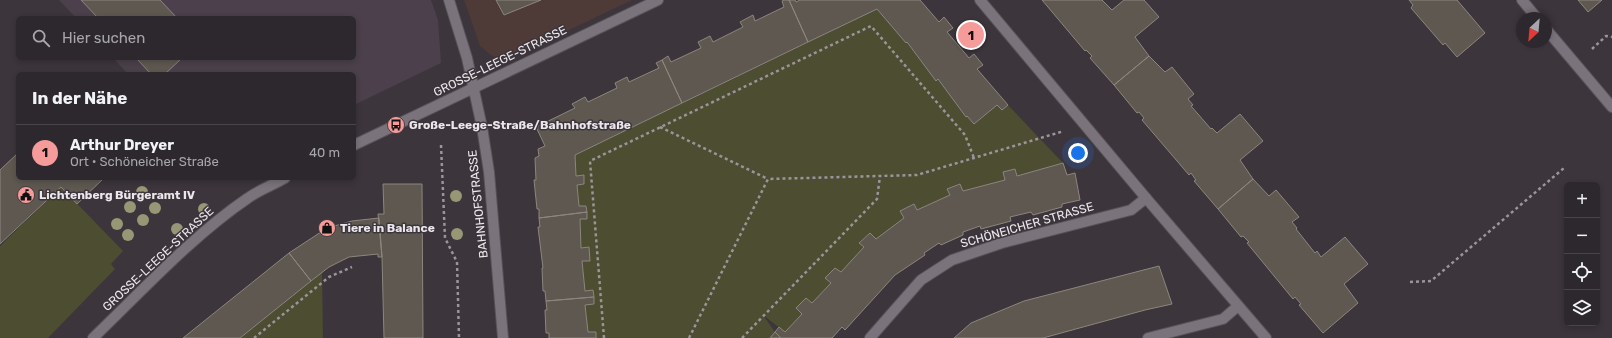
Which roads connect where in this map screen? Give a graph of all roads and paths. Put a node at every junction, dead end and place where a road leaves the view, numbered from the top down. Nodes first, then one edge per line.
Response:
1 (449, 0) edge
2 (658, 0) edge
3 (980, 0) edge
4 (1522, 0) edge
5 (1532, 12) edge
6 (1552, 35) edge
7 (1612, 37) edge
8 (1592, 49) dead end
9 (474, 89) junction
10 (1612, 107) edge
11 (660, 127) junction
12 (1064, 131) dead end
13 (356, 143) edge
14 (441, 145) dead end
15 (974, 158) junction
16 (1564, 168) dead end
17 (880, 176) junction
18 (281, 180) edge
19 (768, 180) junction
20 (1146, 198) junction
21 (352, 267) dead end
22 (1410, 282) dead end
23 (1238, 306) junction
24 (93, 338) edge
25 (254, 338) edge
26 (459, 338) edge
27 (503, 338) edge
28 (604, 338) edge
29 (689, 338) edge
30 (742, 338) edge
31 (870, 338) edge
32 (1148, 338) edge
33 (1266, 338) edge

1 - 9 street, BAHNHOFSTRASSE
2 - 9 street, GROSSE-LEEGE-STRASSE
3 - 20 street
4 - 5 street
6 - 10 street
7 - 8 path
9 - 13 street, GROSSE-LEEGE-STRASSE
9 - 27 street, BAHNHOFSTRASSE
11 - 15 path
11 - 19 path
11 - 28 path
12 - 15 path
14 - 26 path
15 - 17 path
16 - 22 path
17 - 19 path
17 - 30 path
18 - 24 street, GROSSE-LEEGE-STRASSE
19 - 29 path
20 - 23 street
20 - 31 street, SCHÖNEICHER STRASSE
21 - 25 path
23 - 32 street
23 - 33 street

